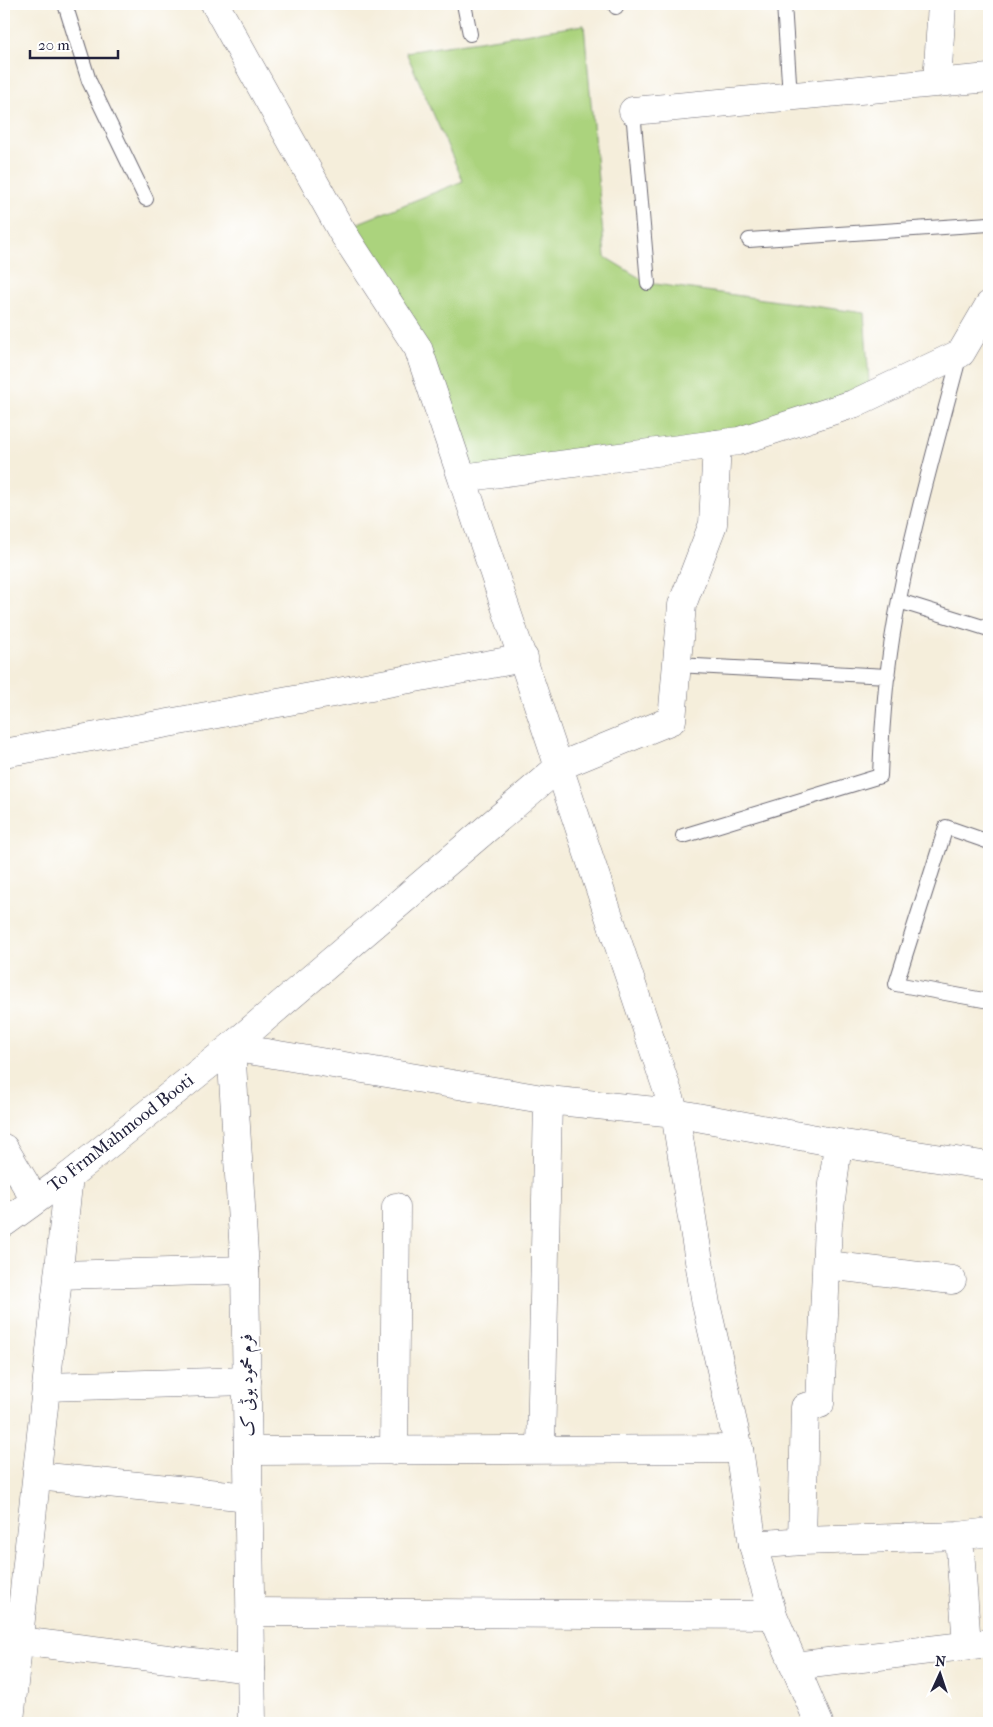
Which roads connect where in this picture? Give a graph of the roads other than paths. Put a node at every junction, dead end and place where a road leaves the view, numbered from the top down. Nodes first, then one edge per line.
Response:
1 (65, 4) edge
2 (215, 4) edge
3 (464, 4) edge
4 (784, 4) edge
5 (942, 4) edge
6 (470, 34) dead end
7 (989, 78) edge
8 (937, 83) junction
9 (790, 97) junction
10 (633, 111) joint
11 (146, 199) dead end
12 (989, 224) edge
13 (749, 240) dead end
14 (648, 282) dead end
15 (989, 305) edge
16 (960, 353) junction
17 (717, 444) junction
18 (462, 478) junction
19 (899, 601) junction
20 (989, 629) edge
21 (524, 658) junction
22 (676, 665) junction
23 (888, 676) junction
24 (4, 754) edge
25 (560, 766) junction
26 (683, 836) dead end
27 (989, 841) edge
28 (989, 1001) edge
29 (231, 1047) junction
30 (548, 1100) junction
31 (675, 1114) junction
32 (838, 1143) junction
33 (4, 1148) edge
34 (989, 1166) edge
35 (69, 1176) junction
36 (34, 1200) junction
37 (396, 1207) dead end
38 (4, 1223) edge
39 (826, 1265) junction
40 (245, 1270) junction
41 (58, 1275) junction
42 (952, 1280) dead end
43 (247, 1381) junction
44 (46, 1387) junction
45 (738, 1448) junction
46 (541, 1450) junction
47 (248, 1451) junction
48 (394, 1451) junction
49 (37, 1476) junction
50 (248, 1498) junction
51 (989, 1532) edge
52 (960, 1536) junction
53 (802, 1541) junction
54 (753, 1545) junction
55 (250, 1612) junction
56 (772, 1615) junction
57 (19, 1641) junction
58 (978, 1644) edge
59 (794, 1666) junction
60 (251, 1668) junction
61 (10, 1720) dead end
62 (252, 1723) edge
63 (819, 1723) edge

1 - 11 lane
2 - 18 street
3 - 6 lane
4 - 9 lane
5 - 8 street
7 - 8 street
8 - 9 street
9 - 10 street
10 - 14 lane
12 - 13 lane
15 - 16 street
16 - 17 street
16 - 19 lane
17 - 18 street
17 - 22 street
18 - 21 street
19 - 20 lane
19 - 23 lane
21 - 24 street
21 - 25 street
22 - 23 lane
22 - 25 street, To FrmMahmood Booti
23 - 26 lane
25 - 29 street, To FrmMahmood Booti
25 - 31 street
27 - 28 lane
29 - 30 street
29 - 35 street, To FrmMahmood Booti
29 - 40 street, فرم محمود بوٹی ک
30 - 31 street
30 - 46 street
31 - 32 street
31 - 45 street
32 - 34 street
32 - 39 street
33 - 36 street, To FrmMahmood Booti
35 - 36 street, To FrmMahmood Booti
35 - 41 street
36 - 38 street
37 - 48 street
39 - 42 street
39 - 53 street
40 - 41 street
40 - 43 street, فرم محمود بوٹی ک
41 - 44 street
43 - 44 street
43 - 47 street, فرم محمود بوٹی ک
44 - 49 street
45 - 46 street
45 - 54 street
46 - 48 street
47 - 48 street
47 - 50 street, فرم محمود بوٹی ک
49 - 50 street
49 - 57 street
50 - 55 street, فرم محمود بوٹی ک
51 - 52 street
52 - 53 street
52 - 58 street
53 - 54 street
54 - 56 street
55 - 56 street
55 - 60 street, فرم محمود بوٹی ک
56 - 59 street
57 - 60 street
57 - 61 street
58 - 59 street
59 - 63 street
60 - 62 street, فرم محمود بوٹی ک

